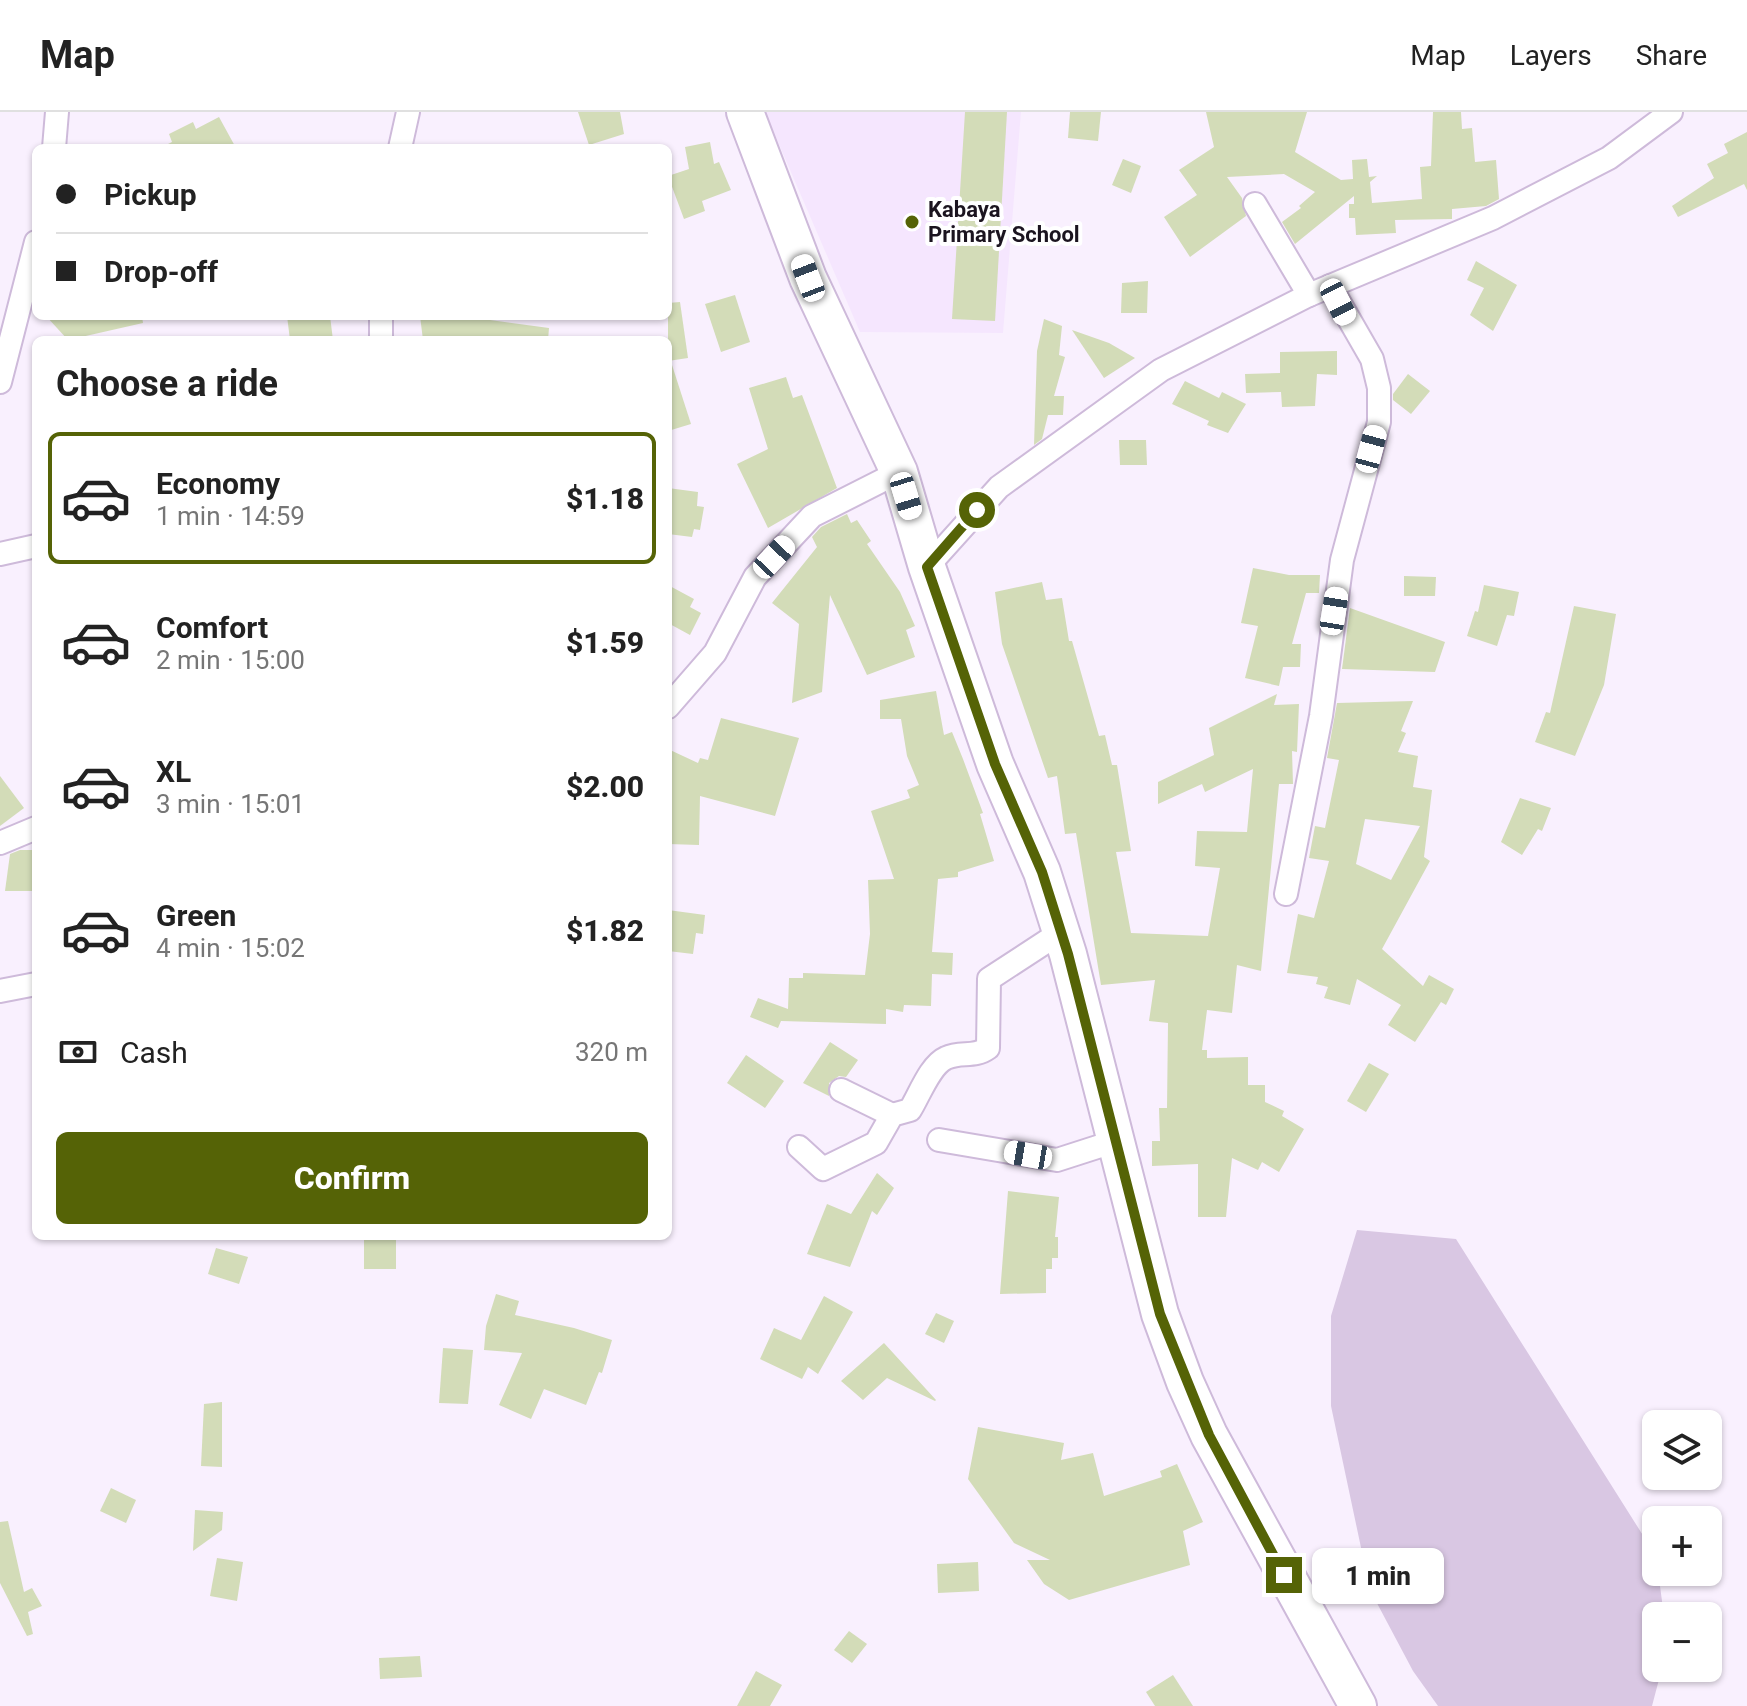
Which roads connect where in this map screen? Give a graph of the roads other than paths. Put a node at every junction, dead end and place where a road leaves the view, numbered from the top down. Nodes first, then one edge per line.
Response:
1 (57, 112) edge
2 (408, 112) edge
3 (745, 112) edge
4 (1671, 112) edge
5 (54, 144) edge
6 (401, 144) edge
7 (1255, 204) dead end
8 (30, 284) edge
9 (1330, 286) junction
10 (0, 295) edge
11 (1309, 295) junction
12 (0, 382) edge
13 (899, 472) junction
14 (32, 547) edge
15 (0, 554) edge
16 (927, 567) junction
17 (672, 702) edge
18 (32, 830) edge
19 (0, 843) edge
20 (1286, 894) dead end
21 (1061, 932) junction
22 (32, 985) edge
23 (0, 991) edge
24 (841, 1090) dead end
25 (892, 1115) junction
26 (939, 1140) dead end
27 (1116, 1141) junction
28 (799, 1147) dead end
29 (1358, 1706) edge

1 - 5 street
2 - 6 street
3 - 13 main road
4 - 9 street
7 - 11 street
8 - 10 street
8 - 12 street
9 - 11 street
9 - 20 street
11 - 16 street
13 - 16 main road
13 - 17 street
14 - 15 street
16 - 21 main road
18 - 19 street
21 - 25 street
21 - 27 main road
22 - 23 street
24 - 25 street
25 - 28 street
26 - 27 street
27 - 29 main road

